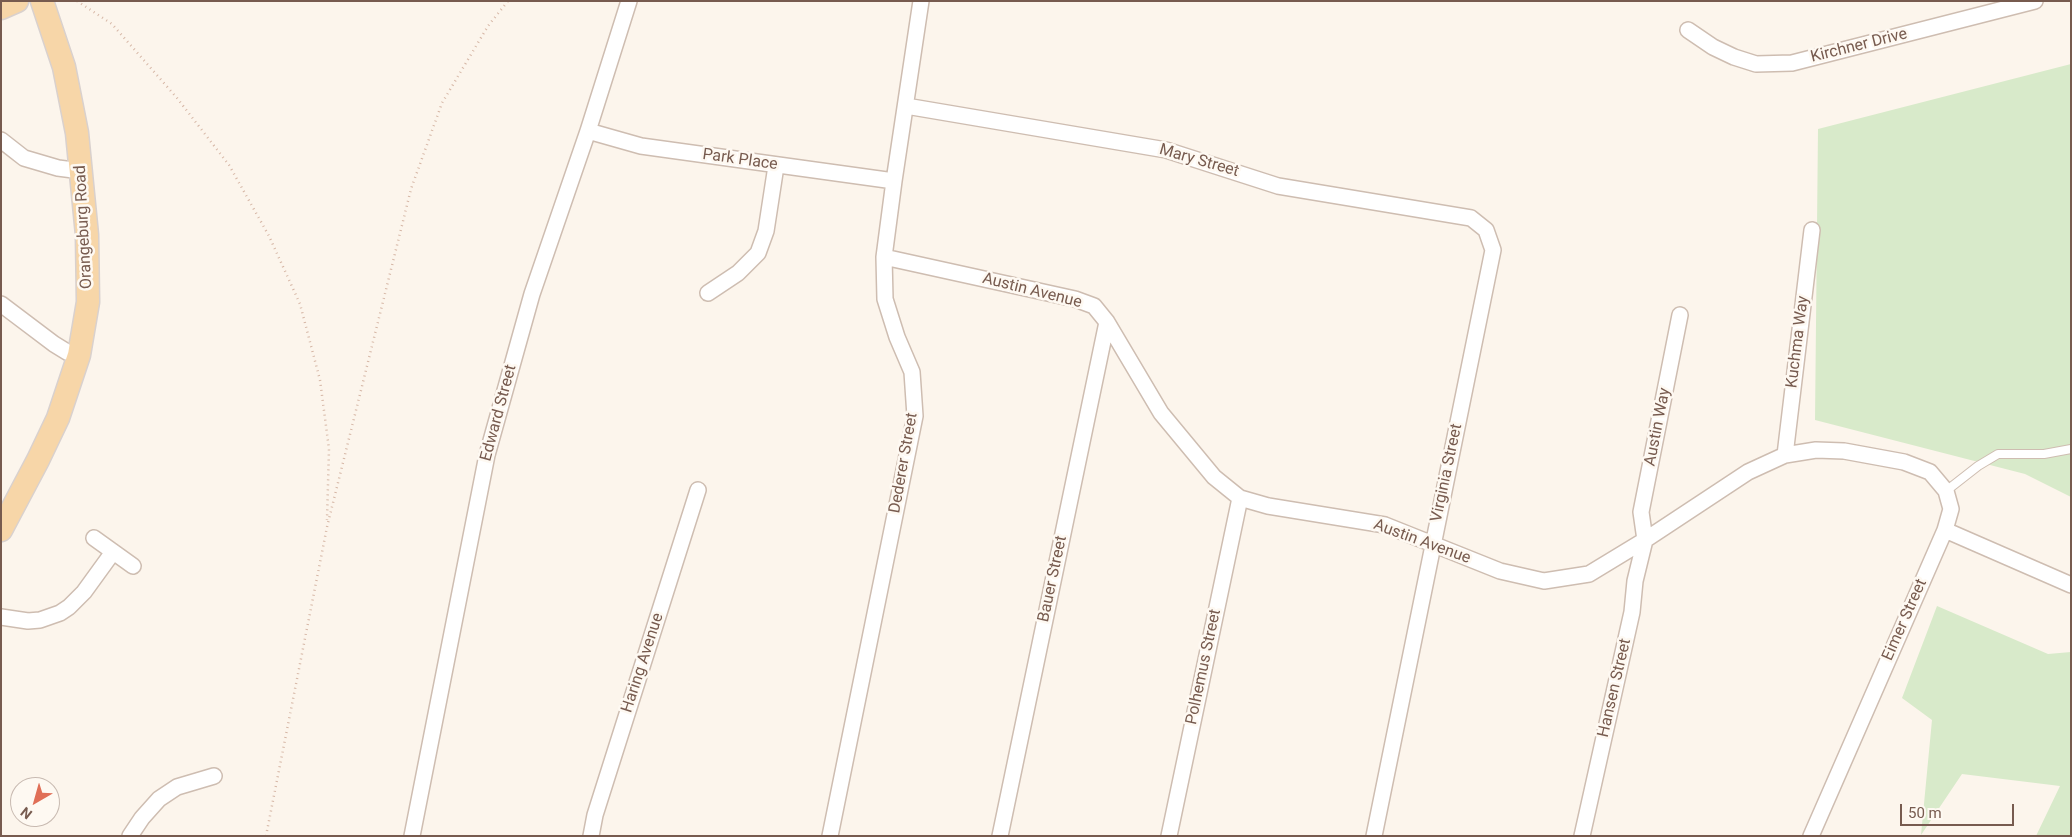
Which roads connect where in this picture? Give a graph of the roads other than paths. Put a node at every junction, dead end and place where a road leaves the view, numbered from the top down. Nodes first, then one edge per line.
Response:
1 (17, 1) edge
2 (42, 1) edge
3 (629, 1) edge
4 (921, 1) edge
5 (2035, 1) edge
6 (1, 8) edge
7 (1688, 30) dead end
8 (906, 106) junction
9 (588, 131) junction
10 (1, 140) edge
11 (776, 166) junction
12 (81, 171) junction
13 (894, 181) junction
14 (1486, 230) joint
15 (1812, 230) dead end
16 (884, 257) junction
17 (708, 293) dead end
18 (1, 304) edge
19 (1680, 315) dead end
20 (1107, 322) junction
21 (79, 355) junction
22 (2071, 448) edge
23 (1785, 454) junction
24 (698, 490) dead end
25 (1946, 491) junction
26 (1240, 498) junction
27 (1, 530) edge
28 (1945, 530) junction
29 (94, 538) dead end
30 (1645, 540) junction
31 (1433, 544) junction
32 (113, 552) junction
33 (133, 566) dead end
34 (2071, 585) edge
35 (1, 617) edge
36 (214, 776) dead end
37 (130, 836) edge
38 (412, 836) edge
39 (591, 836) edge
40 (830, 836) edge
41 (1000, 836) edge
42 (1169, 836) edge
43 (1374, 836) edge
44 (1582, 836) edge
45 (1811, 836) edge

1 - 6 main road
2 - 12 main road, Orangeburg Road
3 - 9 street, Edward Street
4 - 8 street, Dederer Street
5 - 7 street, Kirchner Drive
8 - 13 street, Dederer Street
8 - 14 street, Mary Street
9 - 11 street, Park Place
9 - 38 street, Edward Street
10 - 12 street
11 - 13 street, Park Place
11 - 17 street
12 - 21 main road, Orangeburg Road
13 - 16 street, Dederer Street
14 - 31 street, Virginia Street
15 - 23 street, Kuchma Way
16 - 20 street, Austin Avenue
16 - 40 street, Dederer Street
18 - 21 street
19 - 30 street, Austin Way
20 - 26 street, Austin Avenue
20 - 41 street, Bauer Street
21 - 27 main road, Orangeburg Road
22 - 25 lane
23 - 25 street, Austin Avenue
23 - 30 street, Austin Avenue
24 - 39 street, Haring Avenue
25 - 28 street
26 - 31 street, Austin Avenue
26 - 42 street, Polhemus Street
28 - 34 street
28 - 45 street, Eimer Street
29 - 32 street
30 - 31 street, Austin Avenue
30 - 44 street, Hansen Street
31 - 43 street, Virginia Street
32 - 33 street
32 - 35 street
36 - 37 street

